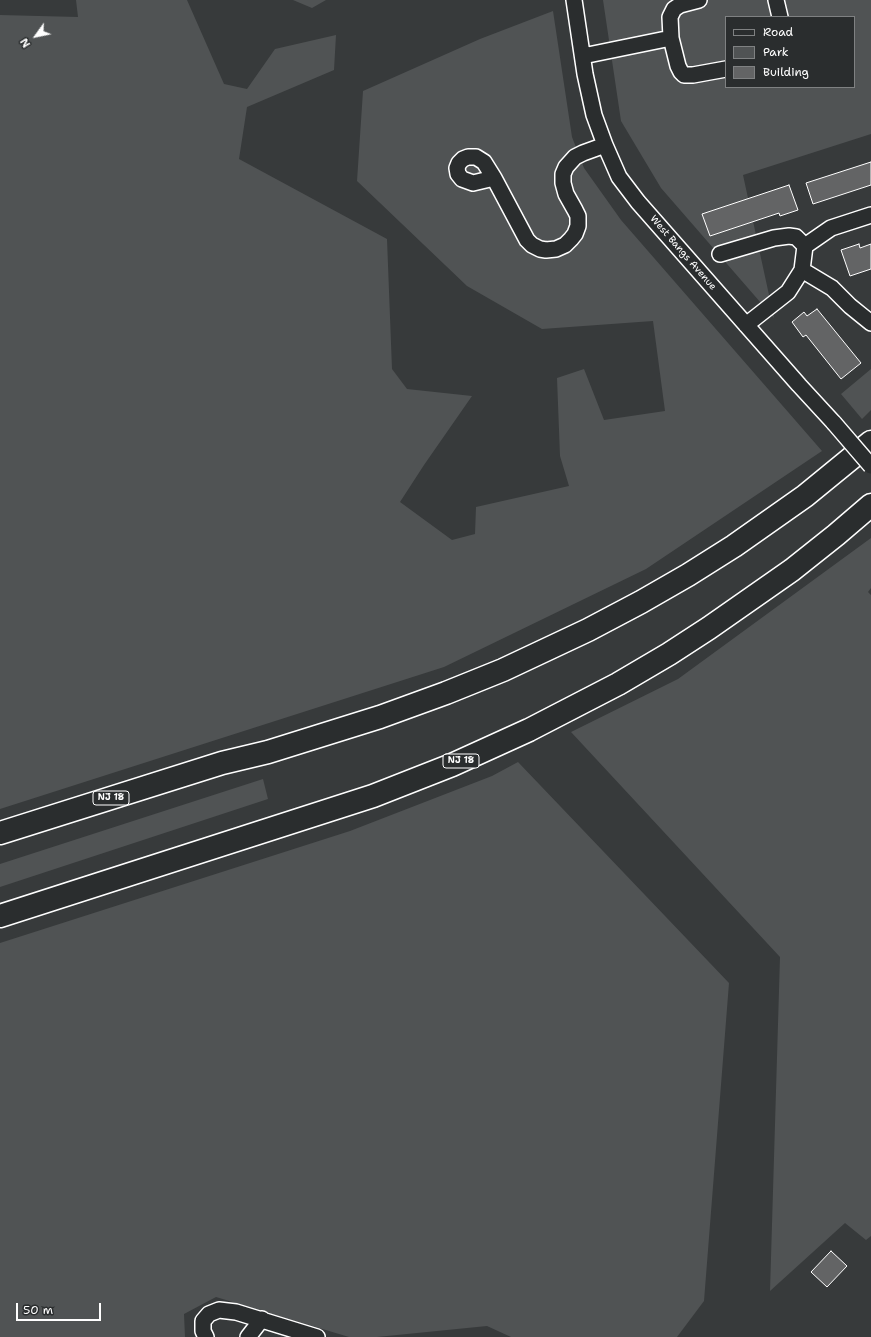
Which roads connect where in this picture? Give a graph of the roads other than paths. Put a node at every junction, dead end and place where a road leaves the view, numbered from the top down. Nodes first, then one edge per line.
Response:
1 (574, 0) edge
2 (699, 0) edge
3 (776, 0) edge
4 (780, 16) edge
5 (671, 38) junction
6 (583, 56) junction
7 (725, 69) edge
8 (605, 145) junction
9 (494, 178) dead end
10 (871, 215) edge
11 (806, 246) junction
12 (720, 254) dead end
13 (802, 270) junction
14 (871, 323) edge
15 (746, 325) junction
16 (871, 442) edge
17 (871, 466) edge
18 (871, 504) edge
19 (0, 832) edge
20 (0, 916) edge
21 (262, 1319) junction
22 (206, 1337) edge
23 (248, 1337) edge
24 (317, 1337) edge

1 - 6 street, West Bangs Avenue
2 - 5 street
3 - 4 street
5 - 6 street
5 - 7 street
6 - 8 street, West Bangs Avenue
8 - 9 street
8 - 15 street, West Bangs Avenue
10 - 11 street
11 - 12 street
11 - 13 street
13 - 14 street
13 - 15 street
15 - 17 street, West Bangs Avenue, bridge
16 - 19 highway, NJ 18
18 - 20 highway, NJ 18
21 - 22 street
21 - 23 street
21 - 24 street

